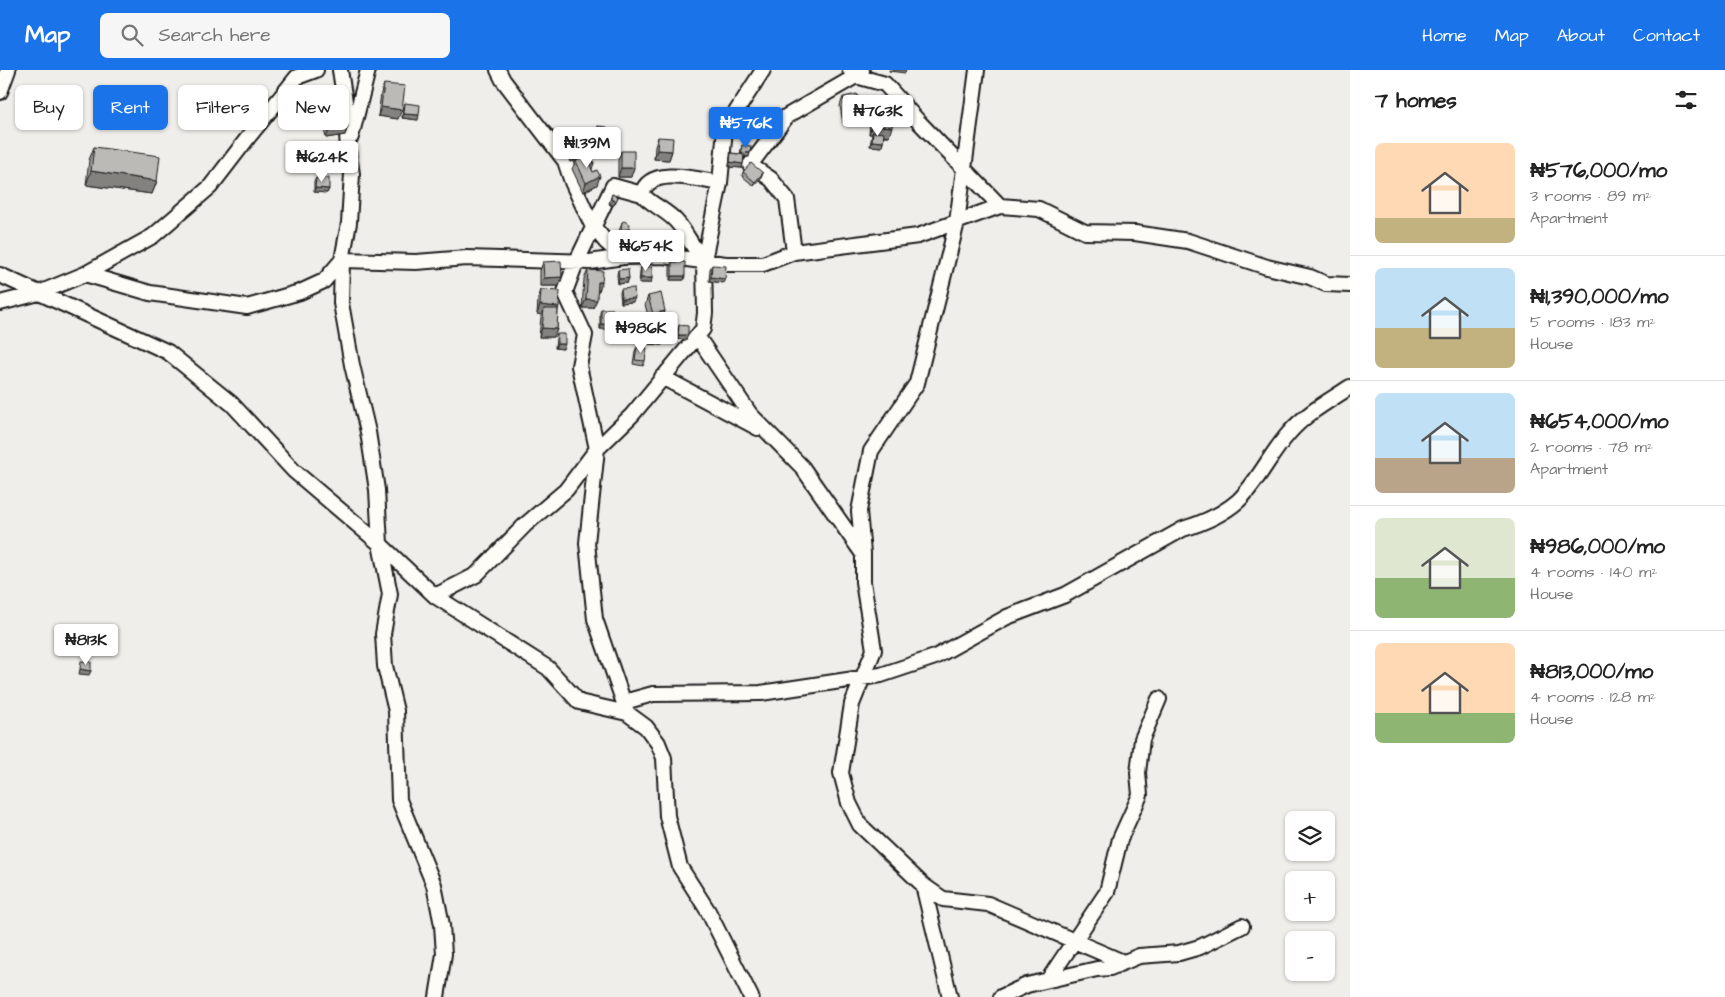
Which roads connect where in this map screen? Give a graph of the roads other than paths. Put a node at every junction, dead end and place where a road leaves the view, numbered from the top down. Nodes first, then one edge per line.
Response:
1 (8, 70) edge
2 (316, 70) edge
3 (340, 70) edge
4 (368, 70) edge
5 (498, 70) edge
6 (763, 70) edge
7 (976, 70) edge
8 (856, 72) edge
9 (0, 92) edge
10 (348, 150) junction
11 (964, 169) junction
12 (720, 183) junction
13 (642, 194) junction
14 (1000, 206) junction
15 (957, 222) junction
16 (594, 227) junction
17 (794, 252) junction
18 (623, 257) junction
19 (342, 260) junction
20 (704, 260) junction
21 (576, 261) junction
22 (85, 274) junction
23 (0, 275) edge
24 (1350, 285) edge
25 (40, 293) junction
26 (0, 303) edge
27 (697, 336) junction
28 (662, 377) junction
29 (1350, 387) edge
30 (770, 434) junction
31 (597, 449) junction
32 (380, 544) junction
33 (863, 554) junction
34 (435, 596) junction
35 (863, 678) junction
36 (1159, 699) dead end
37 (626, 708) junction
38 (922, 885) junction
39 (1242, 926) dead end
40 (1074, 942) junction
41 (1123, 962) junction
42 (1048, 980) junction
43 (437, 997) edge
44 (751, 997) edge
45 (950, 997) edge
46 (1001, 997) edge

1 - 9 street
2 - 22 street
3 - 10 street
4 - 10 street
5 - 16 street
6 - 12 street
7 - 11 street
8 - 11 street
8 - 17 street
10 - 19 street
11 - 14 street
11 - 15 street
12 - 13 street
12 - 20 street
13 - 16 street
13 - 20 street
14 - 15 street
14 - 24 street
15 - 17 street
15 - 33 street
16 - 18 street
16 - 21 street
17 - 20 street
18 - 20 street
18 - 21 street
19 - 21 street
19 - 22 street
19 - 32 street
20 - 27 street
21 - 31 street
22 - 25 street
23 - 25 street
25 - 26 street
25 - 32 street
27 - 28 street
27 - 30 street
28 - 30 street
28 - 31 street
29 - 35 street
30 - 33 street
31 - 34 street
31 - 37 street
32 - 34 street
32 - 43 street
33 - 35 street
34 - 37 street
35 - 37 street
35 - 38 street
36 - 40 street
37 - 44 street
38 - 40 street
38 - 45 street
39 - 41 street
40 - 41 street
40 - 42 street
41 - 42 street
42 - 46 street

